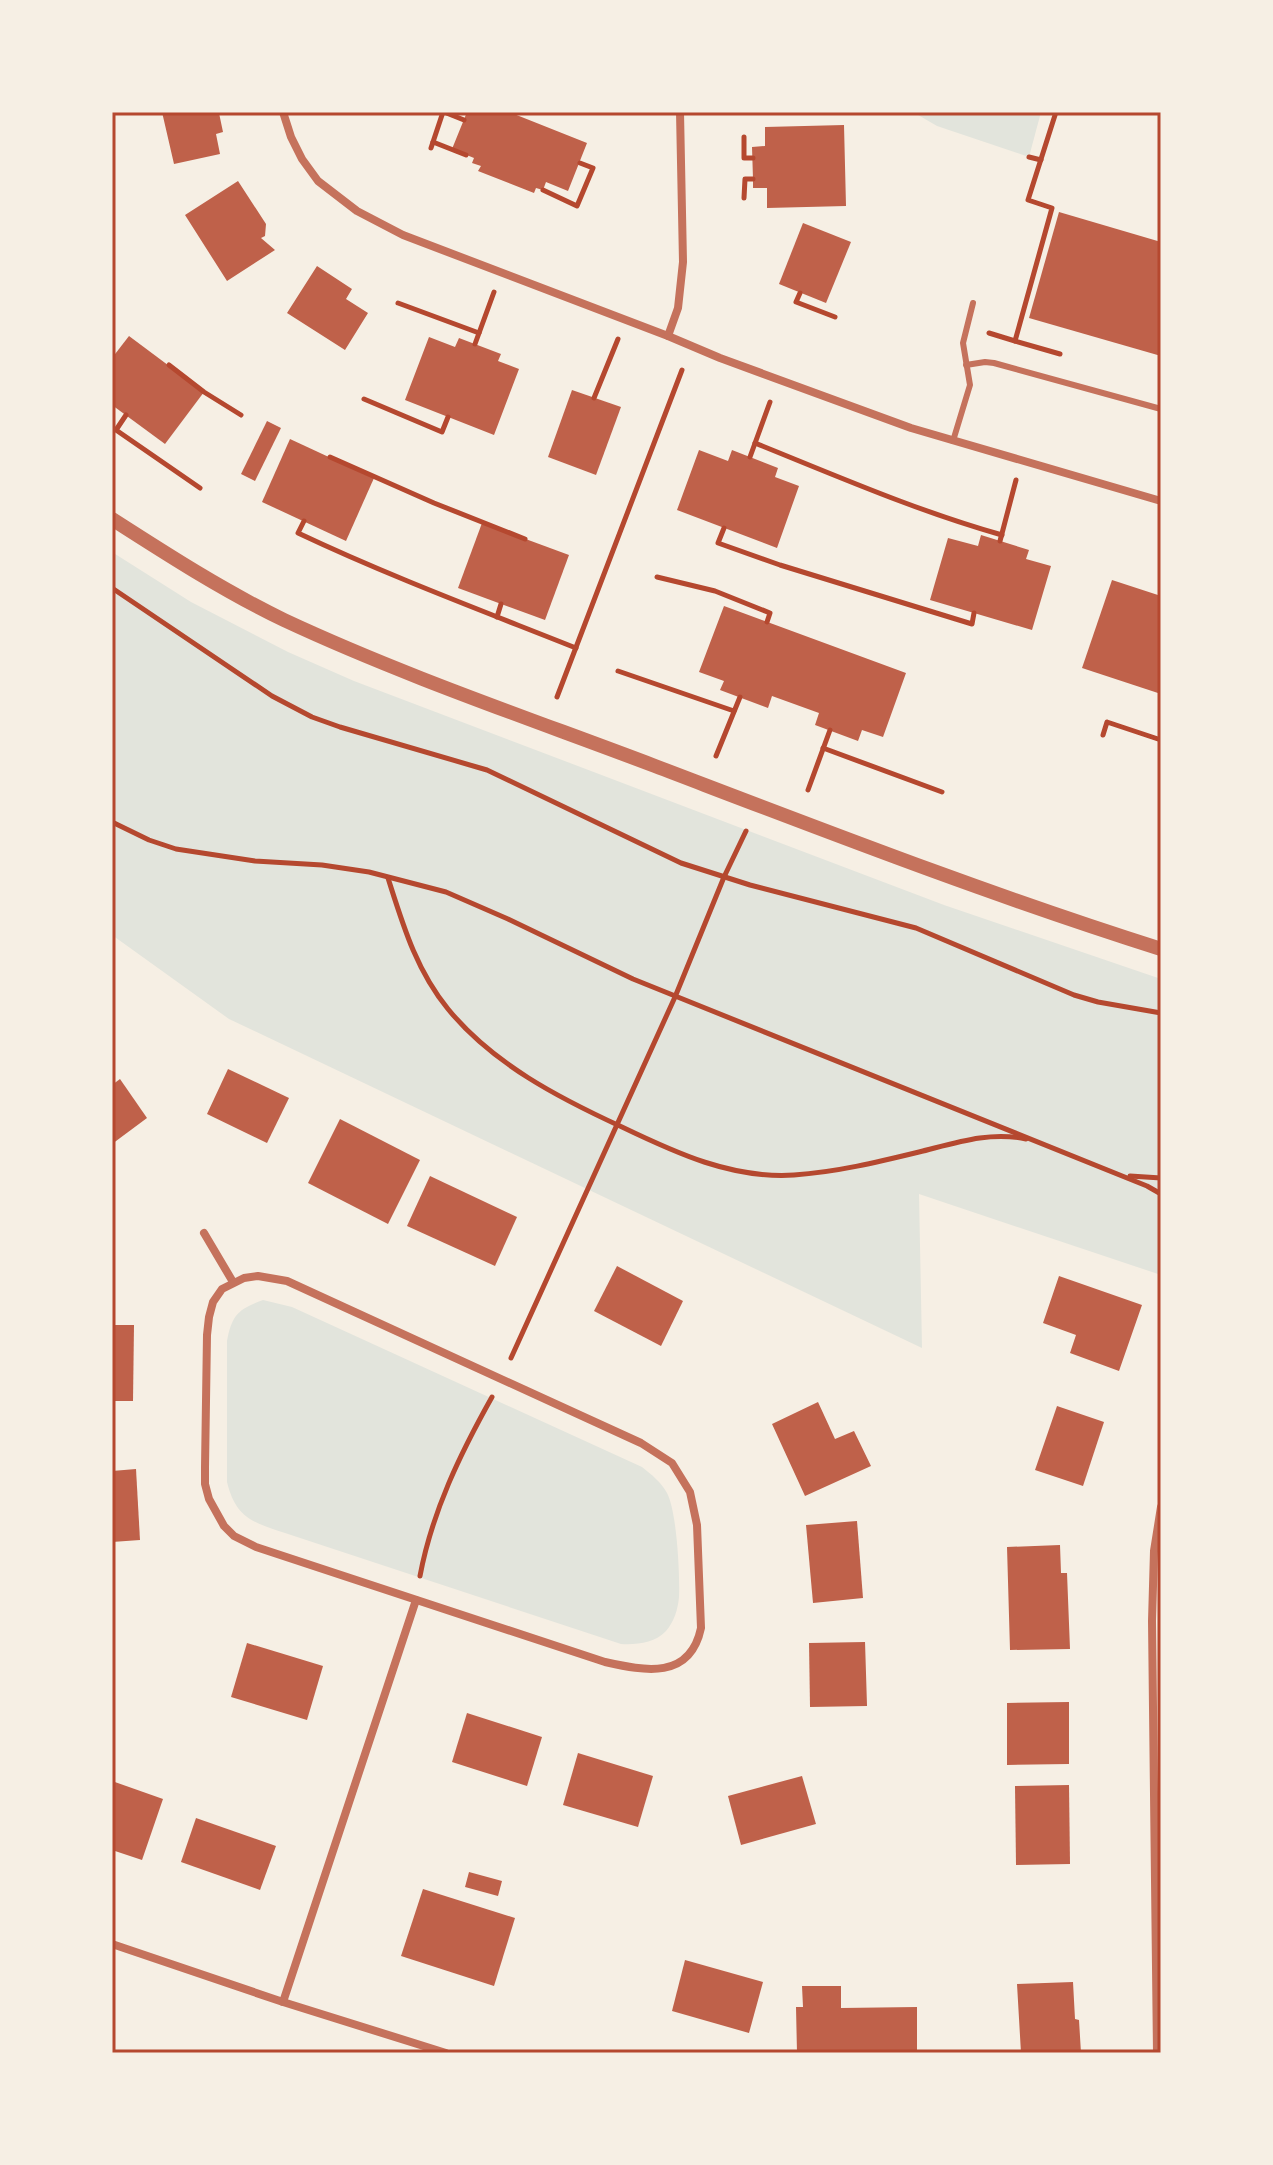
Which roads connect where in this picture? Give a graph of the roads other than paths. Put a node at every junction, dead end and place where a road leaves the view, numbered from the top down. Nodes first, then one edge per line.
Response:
1 (283, 112) edge
2 (680, 112) edge
3 (973, 303) dead end
4 (668, 336) junction
5 (966, 365) junction
6 (1161, 409) edge
7 (953, 441) junction
8 (1161, 501) edge
9 (112, 519) edge
10 (1161, 949) edge
11 (204, 1233) dead end
12 (233, 1282) junction
13 (1161, 1507) edge
14 (1157, 1580) edge
15 (416, 1600) junction
16 (112, 1944) edge
17 (283, 2002) junction
18 (441, 2052) edge
19 (1157, 2053) edge

1 - 4 street
2 - 4 street
3 - 5 lane
4 - 7 street
5 - 6 lane
5 - 7 lane
7 - 8 street
9 - 10 street
11 - 12 street
12 - 15 street
12 - 15 street
13 - 14 street
14 - 19 street
15 - 17 street
16 - 17 street
17 - 18 street

